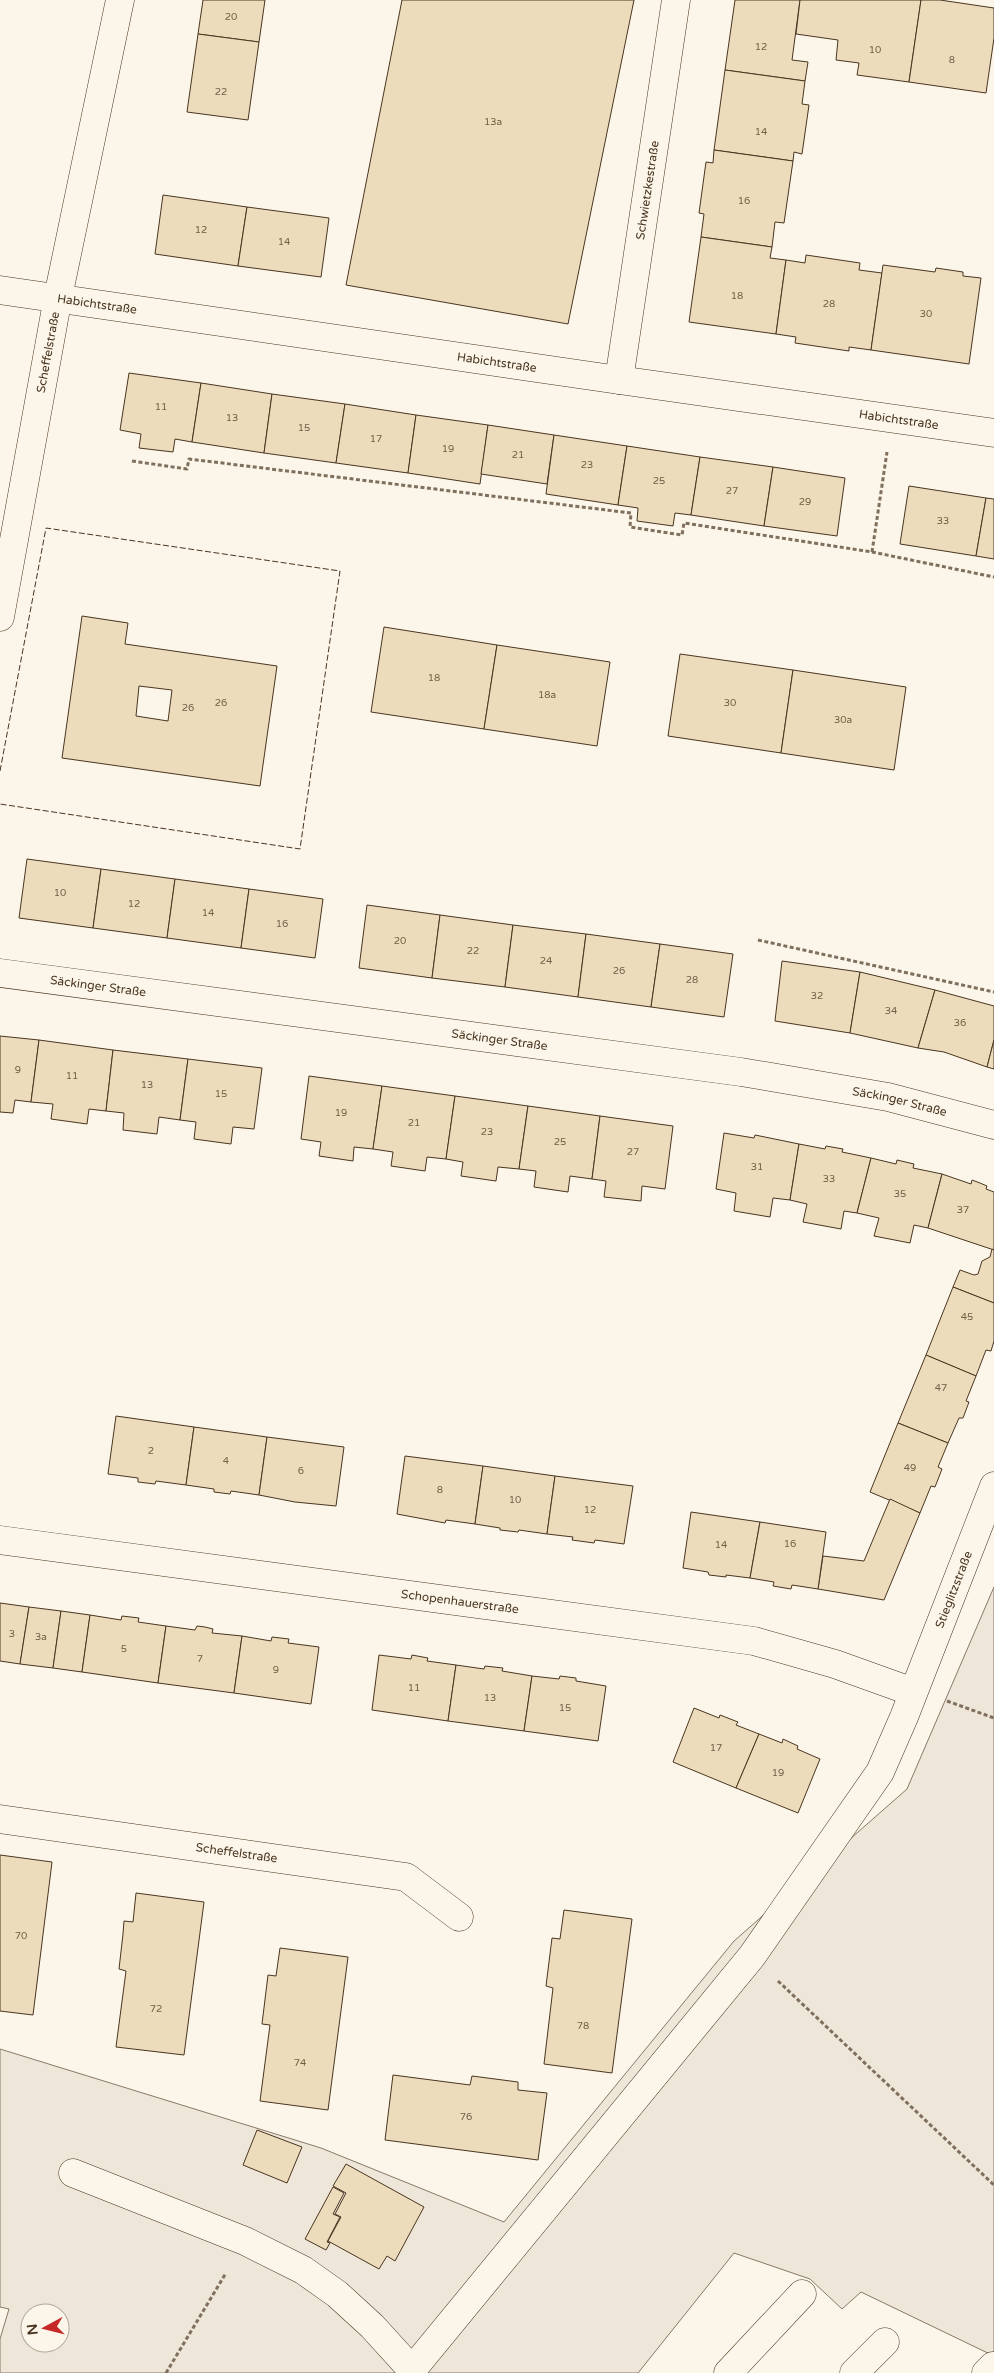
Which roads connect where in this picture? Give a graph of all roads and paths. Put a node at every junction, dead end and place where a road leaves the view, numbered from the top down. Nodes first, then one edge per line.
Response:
1 (120, 0) edge
2 (676, 0) edge
3 (0, 290) edge
4 (58, 297) junction
5 (619, 380) junction
6 (892, 417) junction
7 (994, 433) edge
8 (132, 461) dead end
9 (872, 552) junction
10 (994, 577) edge
11 (0, 617) edge
12 (758, 940) dead end
13 (0, 973) edge
14 (994, 992) edge
15 (994, 1125) edge
16 (994, 1486) edge
17 (0, 1540) edge
18 (913, 1692) junction
19 (994, 1718) edge
20 (0, 1819) edge
21 (459, 1917) dead end
22 (752, 1956) junction
23 (72, 2172) dead end
24 (994, 2185) edge
25 (245, 2241) junction
26 (802, 2294) dead end
27 (885, 2342) dead end
28 (993, 2366) edge
29 (166, 2373) edge
30 (728, 2373) edge
31 (854, 2373) edge
32 (986, 2373) edge

1 - 4 street, Scheffelstraße
2 - 5 street, Schwietzkestraße
3 - 4 street, Habichtstraße
4 - 5 street, Habichtstraße
4 - 11 street, Scheffelstraße
5 - 6 street, Habichtstraße
6 - 7 street, Habichtstraße
6 - 9 path
8 - 9 path
9 - 10 path
12 - 14 path
13 - 15 street, Säckinger Straße
16 - 18 street, Stieglitzstraße
17 - 18 street, Schopenhauerstraße
18 - 19 path
18 - 22 street, Stieglitzstraße
20 - 21 street, Scheffelstraße
22 - 24 path
22 - 25 street, Stieglitzstraße
23 - 25 street
25 - 29 path
26 - 30 street
27 - 31 street
28 - 32 street

